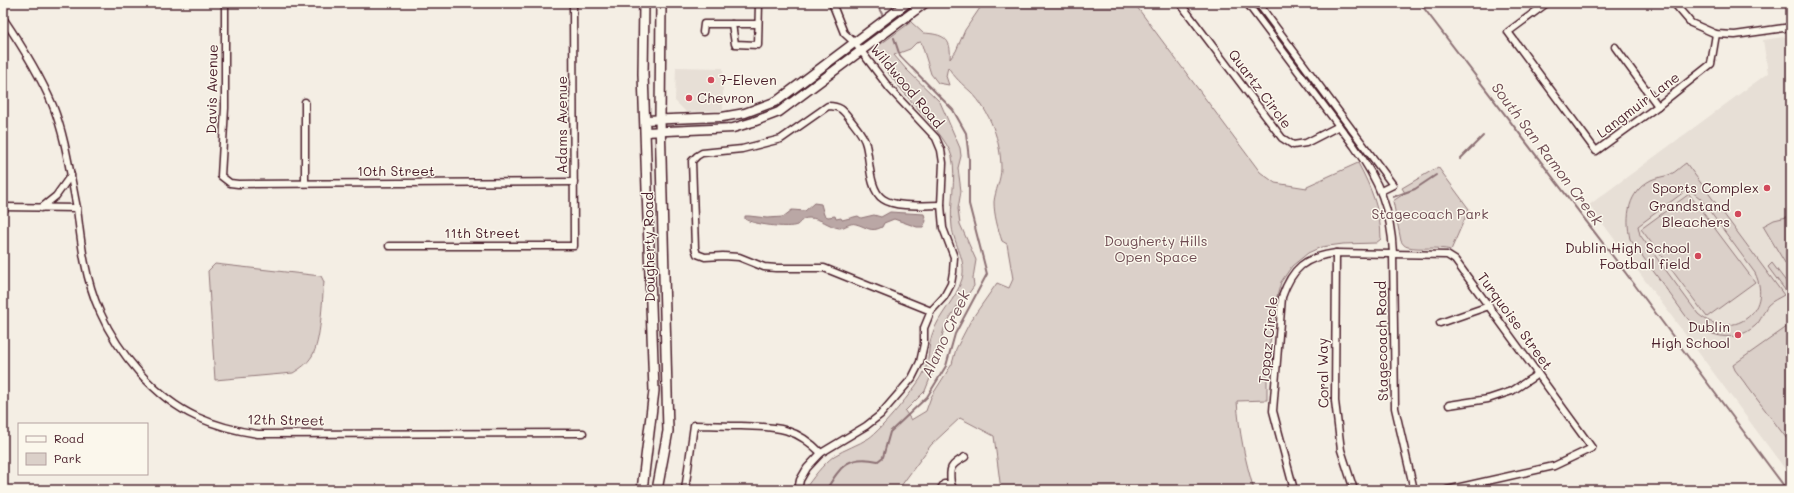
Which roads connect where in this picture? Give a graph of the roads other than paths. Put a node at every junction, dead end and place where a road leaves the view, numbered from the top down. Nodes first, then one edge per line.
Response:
1 (225, 3) edge
2 (573, 3) edge
3 (644, 3) edge
4 (661, 3) edge
5 (759, 3) edge
6 (832, 3) edge
7 (907, 3) edge
8 (925, 3) edge
9 (1180, 3) edge
10 (1247, 3) edge
11 (1258, 3) edge
12 (1547, 3) edge
13 (1674, 3) edge
14 (3, 18) edge
15 (732, 24) junction
16 (758, 24) junction
17 (1791, 27) edge
18 (702, 32) dead end
19 (1716, 34) junction
20 (855, 42) junction
21 (1288, 43) junction
22 (1615, 47) dead end
23 (1281, 48) junction
24 (861, 51) junction
25 (305, 102) dead end
26 (1332, 103) junction
27 (1658, 106) junction
28 (1326, 108) junction
29 (660, 119) junction
30 (644, 120) junction
31 (1339, 126) junction
32 (645, 132) junction
33 (660, 132) junction
34 (71, 175) junction
35 (221, 176) joint
36 (574, 182) junction
37 (305, 183) junction
38 (1381, 191) junction
39 (941, 205) junction
40 (3, 207) edge
41 (41, 208) junction
42 (77, 208) junction
43 (390, 246) dead end
44 (574, 246) joint
45 (1336, 253) junction
46 (1393, 253) junction
47 (1489, 306) junction
48 (931, 311) junction
49 (1440, 323) dead end
50 (1538, 374) junction
51 (1450, 405) dead end
52 (583, 433) dead end
53 (821, 452) junction
54 (965, 457) dead end
55 (952, 487) edge
56 (642, 490) edge
57 (657, 490) edge
58 (685, 490) edge
59 (798, 490) edge
60 (940, 490) edge
61 (1294, 490) edge
62 (1354, 490) edge
63 (1414, 490) edge
64 (1447, 490) edge

1 - 35 street, Davis Avenue
2 - 36 street, Adams Avenue
3 - 30 main road, Dougherty Road
4 - 29 main road, Dougherty Road
5 - 16 street
6 - 20 street, Wildwood Road
7 - 20 street
8 - 24 street
9 - 31 street, Quartz Circle
10 - 23 street, Stagecoach Road
11 - 21 street
12 - 27 street, Langmuir Lane
13 - 19 street
14 - 34 street, 12th Street
15 - 16 street
15 - 16 street
15 - 18 street
17 - 19 street
19 - 27 street, Langmuir Lane
20 - 24 street, Wildwood Road
20 - 29 street
21 - 23 street
21 - 26 street
22 - 27 street
23 - 28 street, Stagecoach Road
24 - 33 street
24 - 39 street, Wildwood Road
25 - 37 street
26 - 28 street
26 - 38 street
28 - 31 street, Stagecoach Road
29 - 30 street
29 - 33 main road, Dougherty Road
30 - 32 main road, Dougherty Road
31 - 38 street, Stagecoach Road
32 - 33 street
32 - 56 main road, Dougherty Road
33 - 57 main road, Dougherty Road
34 - 41 street
34 - 42 street, 12th Street
35 - 37 street, 10th Street
36 - 37 street, 10th Street
36 - 44 street, Adams Avenue
38 - 46 street, Stagecoach Road
39 - 48 street, Wildwood Road
39 - 48 street
40 - 41 street
41 - 42 street
42 - 52 street, 12th Street
43 - 44 street, 11th Street
45 - 46 street, Topaz Circle
45 - 61 street, Topaz Circle
45 - 62 street, Coral Way
46 - 47 street, Turquoise Street
46 - 63 street, Stagecoach Road
47 - 49 street
47 - 50 street, Turquoise Street
48 - 53 street, Wildwood Road
50 - 51 street
50 - 64 street, Turquoise Street
53 - 58 street
53 - 59 street, Wildwood Road
54 - 55 street
55 - 60 street

